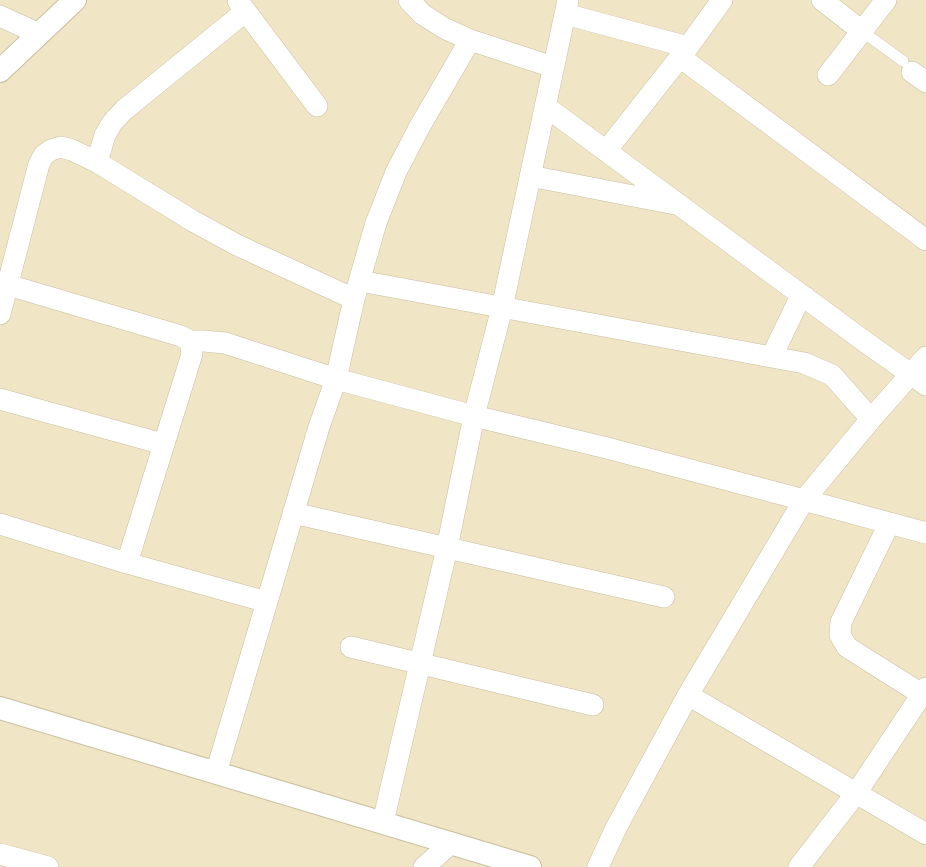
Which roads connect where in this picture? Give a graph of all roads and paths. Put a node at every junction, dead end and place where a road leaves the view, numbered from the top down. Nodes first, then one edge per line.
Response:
1 (75, 0) edge
2 (409, 0) edge
3 (722, 0) edge
4 (822, 0) edge
5 (886, 0) edge
6 (242, 5) edge
7 (566, 7) edge
8 (0, 16) edge
9 (863, 32) junction
10 (39, 34) junction
11 (470, 40) junction
12 (684, 52) junction
13 (553, 67) junction
14 (0, 71) edge
15 (914, 72) edge
16 (828, 75) dead end
17 (317, 106) dead end
18 (545, 106) junction
19 (606, 151) junction
20 (97, 162) junction
21 (530, 176) junction
22 (679, 205) junction
23 (926, 240) edge
24 (8, 285) junction
25 (357, 290) junction
26 (805, 297) junction
27 (502, 308) junction
28 (0, 314) edge
29 (190, 341) junction
30 (772, 356) junction
31 (926, 356) edge
32 (336, 379) junction
33 (918, 380) edge
34 (0, 399) edge
35 (474, 416) junction
36 (871, 419) junction
37 (163, 444) junction
38 (804, 500) junction
39 (293, 513) junction
40 (0, 524) edge
41 (890, 524) junction
42 (926, 533) edge
43 (447, 548) junction
44 (127, 563) junction
45 (664, 597) dead end
46 (267, 602) junction
47 (351, 646) dead end
48 (420, 664) junction
49 (925, 693) edge
50 (688, 694) junction
51 (593, 705) dead end
52 (0, 708) edge
53 (216, 773) junction
54 (857, 792) junction
55 (383, 822) junction
56 (926, 834) edge
57 (451, 842) junction
58 (0, 854) edge
59 (502, 863) edge
60 (48, 867) edge
61 (424, 867) edge
62 (530, 867) edge
63 (598, 867) edge
64 (799, 867) edge

1 - 10 street
2 - 11 street
3 - 12 street
4 - 9 street
5 - 9 street
6 - 17 street
6 - 20 street
7 - 12 street
7 - 13 street
8 - 10 street
9 - 15 lane
9 - 16 street
10 - 14 street
11 - 13 street
11 - 25 street
12 - 19 street
12 - 23 street
13 - 18 street
18 - 19 street
18 - 21 street
19 - 22 street
20 - 24 street
20 - 25 street
21 - 22 street
21 - 27 street
22 - 26 street
24 - 28 street
24 - 29 street
25 - 27 street
25 - 32 street
26 - 30 street
26 - 33 street
27 - 30 street
27 - 35 street
29 - 32 street
29 - 37 street
30 - 36 street
31 - 33 street
32 - 35 street
32 - 39 street
33 - 36 street
34 - 37 street
35 - 38 street
35 - 43 street
36 - 38 street
37 - 44 street
38 - 41 street
38 - 50 street
39 - 43 street
39 - 46 street
40 - 44 street
41 - 42 street
41 - 49 street
43 - 45 street
43 - 48 street
44 - 46 street
46 - 53 street
47 - 48 street
48 - 51 street
48 - 55 street
49 - 54 street
50 - 54 street
50 - 63 street
52 - 53 street
53 - 55 street
54 - 56 street
54 - 64 street
55 - 57 street
57 - 59 street
57 - 61 street
58 - 60 street
59 - 62 street

